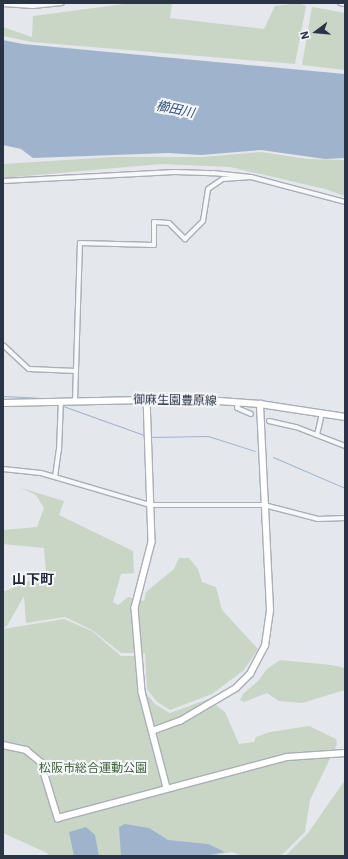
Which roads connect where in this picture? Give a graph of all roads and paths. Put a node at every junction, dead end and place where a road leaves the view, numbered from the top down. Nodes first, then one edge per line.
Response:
1 (62, 3) edge
2 (340, 3) edge
3 (3, 4) edge
4 (345, 4) edge
5 (252, 177) junction
6 (3, 182) edge
7 (345, 202) edge
8 (3, 345) edge
9 (76, 371) junction
10 (147, 398) junction
11 (61, 401) junction
12 (75, 401) junction
13 (239, 402) junction
14 (3, 403) edge
15 (260, 404) junction
16 (322, 413) junction
17 (251, 414) dead end
18 (345, 417) edge
19 (269, 420) dead end
20 (317, 436) junction
21 (345, 446) edge
22 (3, 470) edge
23 (55, 476) junction
24 (150, 505) junction
25 (264, 505) junction
26 (345, 518) edge
27 (152, 731) junction
28 (3, 745) edge
29 (345, 752) edge
30 (167, 788) junction

1 - 3 street
2 - 4 street
5 - 6 street
5 - 7 street
5 - 9 street
8 - 9 street
9 - 12 street
10 - 12 street, 御麻生園豊原線
10 - 13 street, 御麻生園豊原線
10 - 24 street
11 - 12 street, 御麻生園豊原線
11 - 14 street, 御麻生園豊原線
11 - 23 street
13 - 15 street, 御麻生園豊原線
13 - 17 street
15 - 16 street, 御麻生園豊原線
15 - 25 street
16 - 18 street, 御麻生園豊原線
16 - 20 street
19 - 20 street
20 - 21 street
22 - 23 street
23 - 24 street
24 - 25 street
24 - 27 street
25 - 26 street
25 - 27 street
27 - 30 street
28 - 30 street
29 - 30 street

